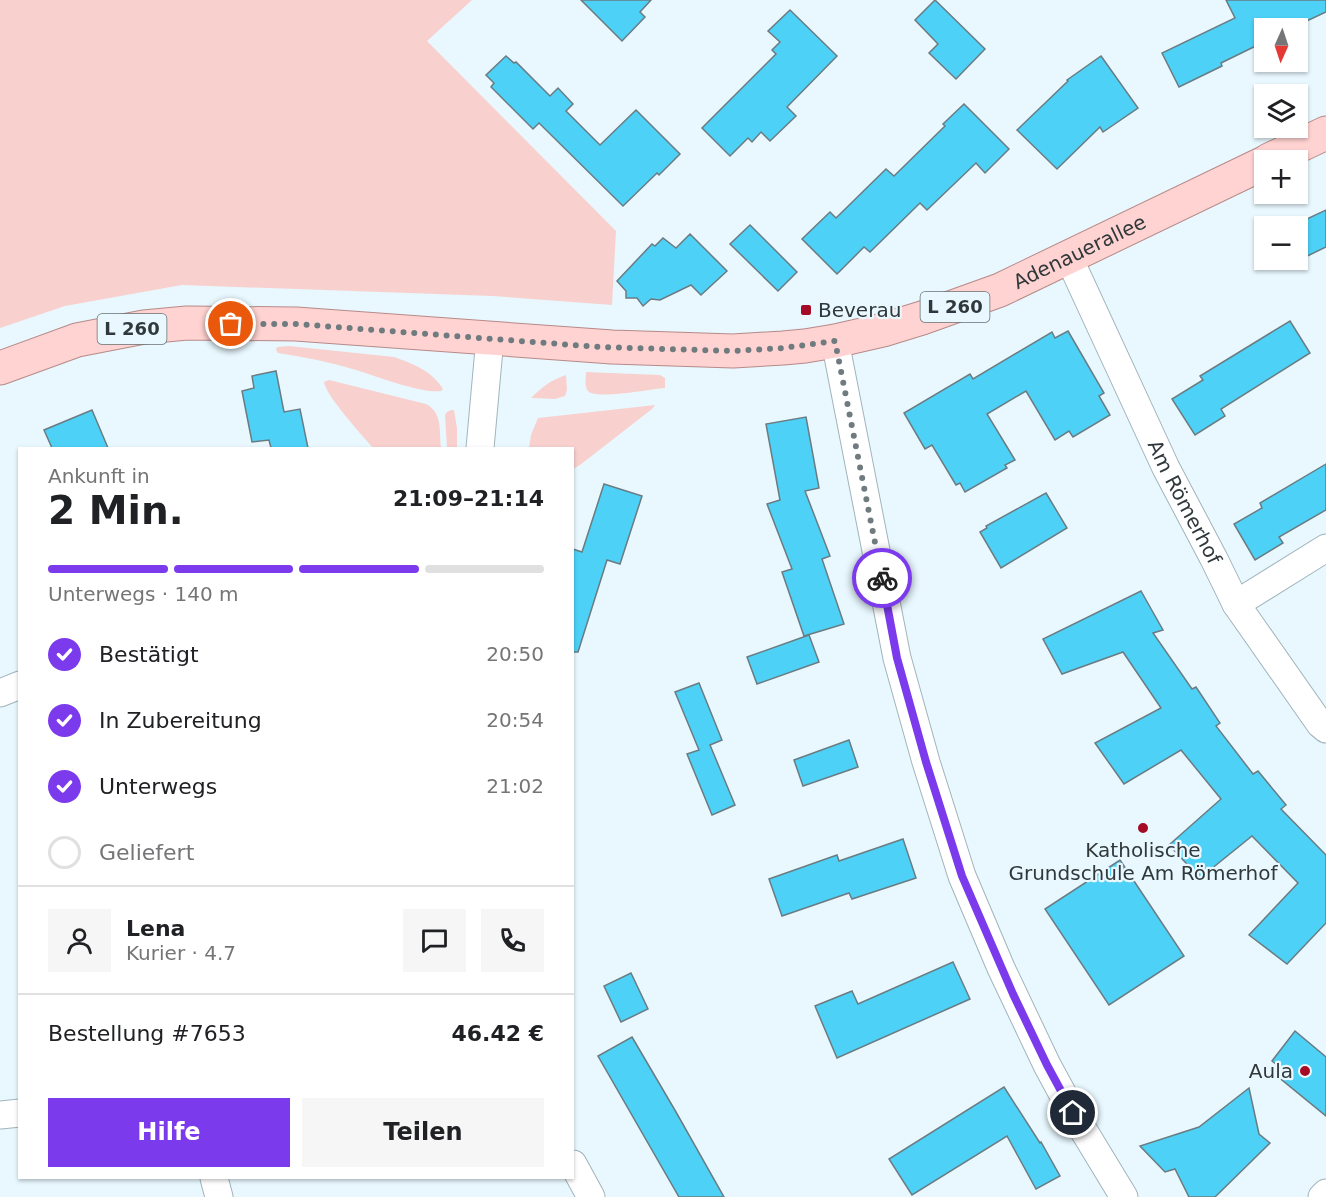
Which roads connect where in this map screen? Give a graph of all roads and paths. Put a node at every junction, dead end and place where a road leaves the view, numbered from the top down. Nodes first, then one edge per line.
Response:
1 (1326, 133) edge
2 (1290, 150) edge
3 (1254, 168) edge
4 (1069, 258) junction
5 (490, 338) junction
6 (835, 341) junction
7 (0, 368) edge
8 (480, 447) edge
9 (1326, 548) edge
10 (1236, 604) junction
11 (18, 686) edge
12 (0, 693) edge
13 (1326, 729) edge
14 (18, 1113) edge
15 (0, 1115) edge
16 (574, 1166) edge
17 (214, 1179) edge
18 (1326, 1193) edge
19 (219, 1197) edge
20 (591, 1197) edge
21 (1124, 1197) edge
22 (1322, 1197) edge

1 - 2 main road
3 - 4 main road, Adenauerallee / L 260
4 - 6 main road, Adenauerallee / L 260
4 - 10 street, Am Römerhof
5 - 6 main road, Adenauerallee / L 260
5 - 7 main road, Adenauerallee / L 260
5 - 8 street
6 - 21 street
9 - 10 street
10 - 13 street, Am Römerhof
11 - 12 street
14 - 15 street
16 - 20 street
17 - 19 street
18 - 22 street

